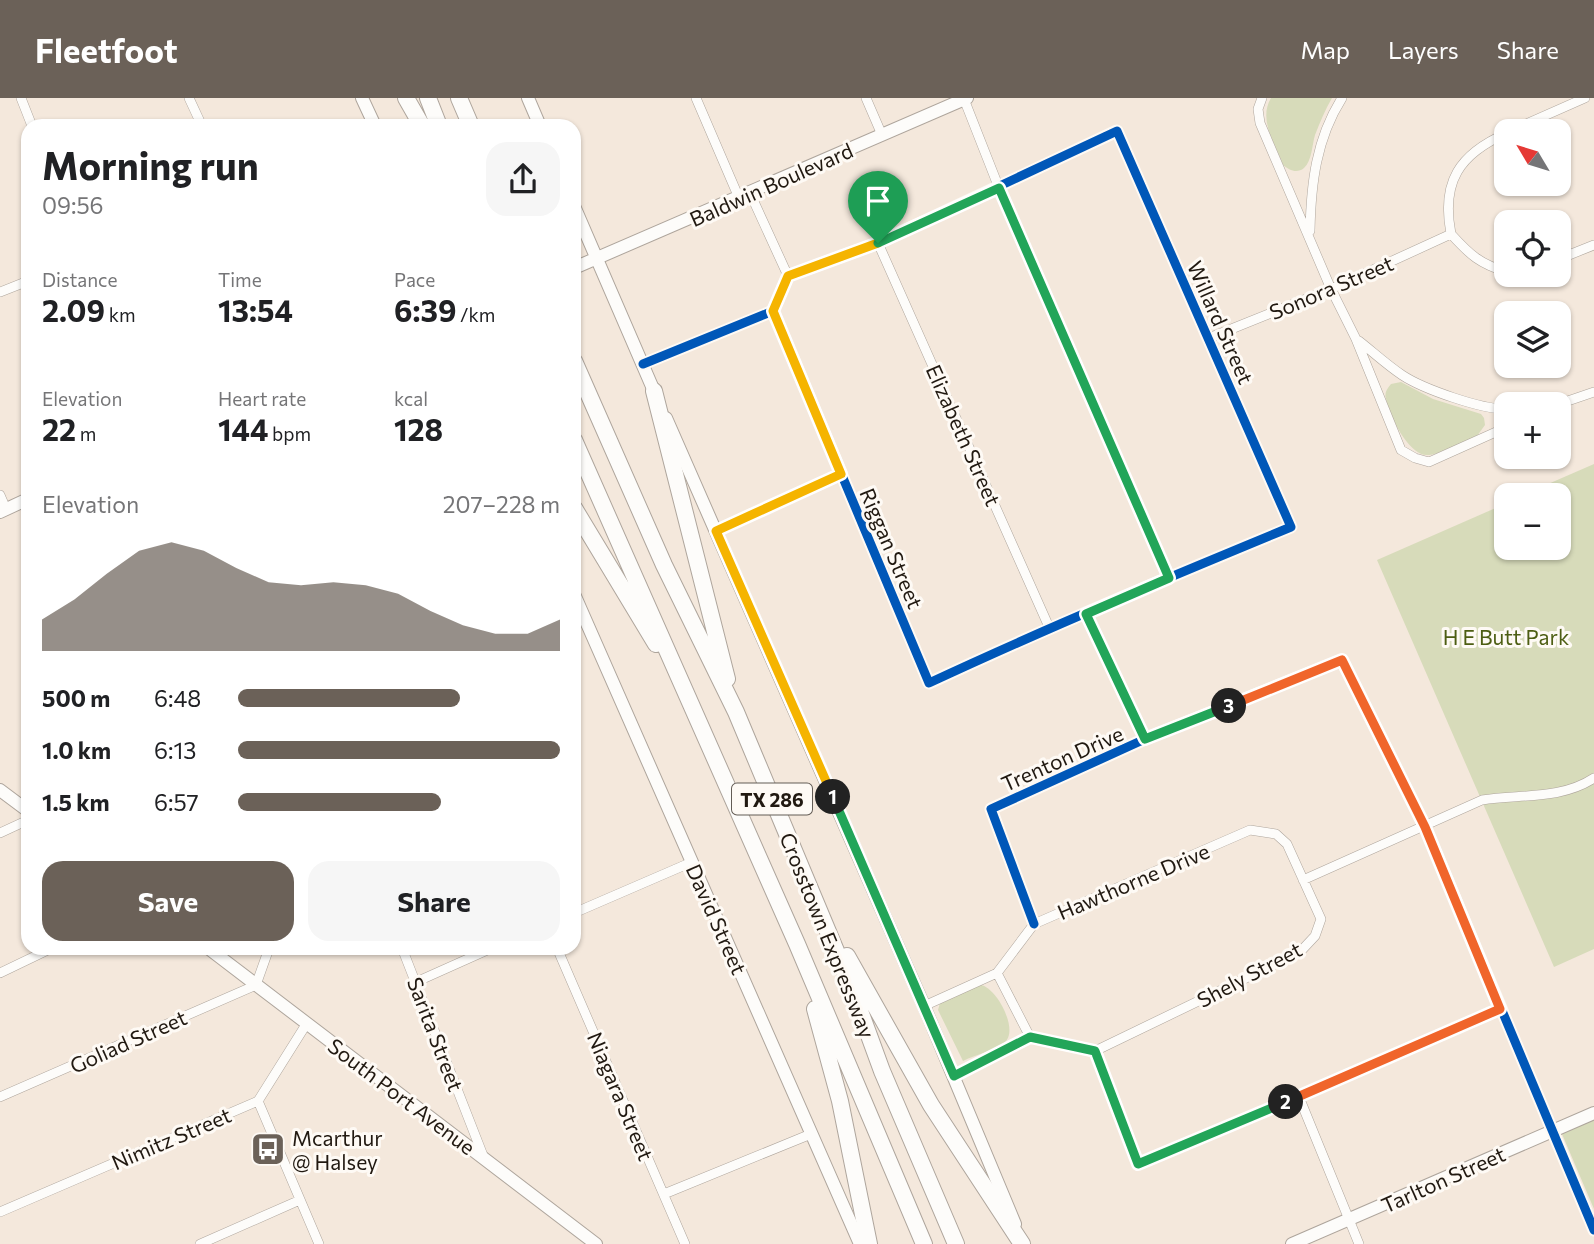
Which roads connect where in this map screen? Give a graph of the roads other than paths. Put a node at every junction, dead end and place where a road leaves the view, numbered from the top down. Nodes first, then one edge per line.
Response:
1 (20, 98) edge
2 (189, 98) edge
3 (362, 98) edge
4 (406, 98) edge
5 (428, 98) edge
6 (459, 98) edge
7 (471, 98) edge
8 (528, 98) edge
9 (696, 98) edge
10 (866, 98) edge
11 (1262, 98) edge
12 (1342, 98) edge
13 (1585, 98) edge
14 (965, 99) edge
15 (29, 119) edge
16 (198, 119) edge
17 (372, 119) edge
18 (418, 119) edge
19 (436, 119) edge
20 (468, 119) edge
21 (476, 119) edge
22 (537, 119) edge
23 (1537, 119) edge
24 (882, 135) junction
25 (1494, 138) edge
26 (999, 188) junction
27 (745, 195) junction
28 (581, 222) edge
29 (1451, 234) junction
30 (1310, 236) junction
31 (878, 243) junction
32 (1594, 245) edge
33 (1571, 255) edge
34 (597, 260) junction
35 (581, 266) edge
36 (1494, 268) edge
37 (788, 276) junction
38 (21, 284) edge
39 (1331, 289) junction
40 (0, 292) edge
41 (773, 311) junction
42 (1209, 338) junction
43 (1356, 339) junction
44 (643, 363) junction
45 (581, 377) edge
46 (654, 391) junction
47 (1594, 392) edge
48 (1571, 400) edge
49 (1494, 409) edge
50 (1494, 433) edge
51 (581, 456) edge
52 (841, 474) junction
53 (0, 495) edge
54 (21, 502) edge
55 (3, 510) edge
56 (581, 520) edge
57 (716, 531) junction
58 (1169, 578) junction
59 (581, 610) edge
60 (1086, 614) junction
61 (1049, 627) junction
62 (692, 705) junction
63 (736, 712) junction
64 (1145, 739) junction
65 (1594, 778) edge
66 (0, 790) edge
67 (21, 806) edge
68 (21, 823) edge
69 (1425, 827) junction
70 (0, 833) edge
71 (692, 862) junction
72 (1303, 880) junction
73 (811, 891) junction
74 (581, 910) edge
75 (1034, 924) junction
76 (800, 952) junction
77 (37, 955) edge
78 (217, 955) edge
79 (267, 955) edge
80 (405, 955) edge
81 (476, 955) edge
82 (560, 955) edge
83 (0, 973) edge
84 (997, 973) junction
85 (416, 982) junction
86 (256, 985) junction
87 (924, 1006) junction
88 (1500, 1009) junction
89 (307, 1023) junction
90 (1030, 1037) junction
91 (1095, 1051) junction
92 (954, 1076) junction
93 (0, 1097) edge
94 (1298, 1097) junction
95 (258, 1101) junction
96 (1594, 1113) edge
97 (1552, 1132) junction
98 (811, 1134) junction
99 (484, 1158) junction
100 (664, 1194) junction
101 (300, 1200) junction
102 (0, 1212) edge
103 (1348, 1221) junction
104 (1594, 1230) edge
105 (200, 1244) edge
106 (319, 1244) edge
107 (596, 1244) edge
108 (685, 1244) edge
109 (860, 1244) edge
110 (869, 1244) edge
111 (924, 1244) edge
112 (956, 1244) edge
113 (1023, 1244) edge
114 (1292, 1244) edge
115 (1359, 1244) edge

1 - 15 street
2 - 16 street
3 - 17 main road
4 - 18 highway
5 - 19 highway
6 - 20 highway
7 - 21 highway
8 - 22 main road
9 - 27 street
10 - 24 street
11 - 30 street
12 - 30 street
13 - 23 street
14 - 24 main road, Baldwin Boulevard
14 - 26 street
24 - 27 main road, Baldwin Boulevard
25 - 29 street
26 - 31 street
26 - 42 street, Willard Street
26 - 58 street
27 - 34 main road, Baldwin Boulevard
27 - 37 street
28 - 34 main road
29 - 36 street
29 - 39 street, Sonora Street
30 - 39 street
31 - 37 street
31 - 61 street, Elizabeth Street
32 - 33 street
34 - 35 main road, Baldwin Boulevard
34 - 44 main road
37 - 41 street
38 - 40 street
39 - 42 street, Sonora Street
39 - 43 street
41 - 44 street
41 - 52 street, Riggan Street
42 - 58 street, Willard Street
43 - 49 street
43 - 50 street
44 - 46 main road
45 - 63 highway, Crosstown Expressway / TX 286
46 - 57 main road
46 - 63 highway
47 - 48 street
51 - 62 highway, Crosstown Expressway / TX 286
52 - 57 street
52 - 61 street, Riggan Street
53 - 55 street
54 - 55 main road
56 - 62 highway
57 - 87 main road
58 - 60 street
59 - 71 main road, David Street
60 - 61 street
60 - 64 street
62 - 76 highway, Crosstown Expressway / TX 286
63 - 73 highway, Crosstown Expressway / TX 286
64 - 69 street, Trenton Drive
64 - 75 street, Trenton Drive
65 - 69 street
66 - 67 main road
68 - 70 street
69 - 72 street
69 - 88 street
71 - 74 street
71 - 98 main road, David Street
72 - 75 street, Hawthorne Drive
72 - 91 street, Shely Street
73 - 112 highway, Crosstown Expressway / TX 286
73 - 113 highway
75 - 84 street, Hawthorne Drive
76 - 110 highway
76 - 111 highway, Crosstown Expressway / TX 286
77 - 83 street
78 - 86 main road, South Port Avenue
79 - 86 street
80 - 85 street, Sarita Street
81 - 85 street
82 - 100 street, Niagara Street
84 - 87 street, Hawthorne Drive
84 - 90 street
85 - 99 street, Sarita Street
86 - 89 main road, South Port Avenue
86 - 93 street, Goliad Street
87 - 92 main road
88 - 94 street
88 - 97 street
89 - 95 street, Nimitz Street
89 - 99 main road, South Port Avenue
90 - 91 street
90 - 92 street
91 - 94 street
92 - 113 main road
94 - 103 street
95 - 101 street
95 - 102 street, Nimitz Street
96 - 97 main road, Tarlton Street
97 - 103 main road, Tarlton Street
97 - 104 street
98 - 100 street
98 - 109 main road, David Street
99 - 107 main road, South Port Avenue
100 - 108 street, Niagara Street
101 - 105 street
101 - 106 street
103 - 114 main road, Tarlton Street
103 - 115 street

